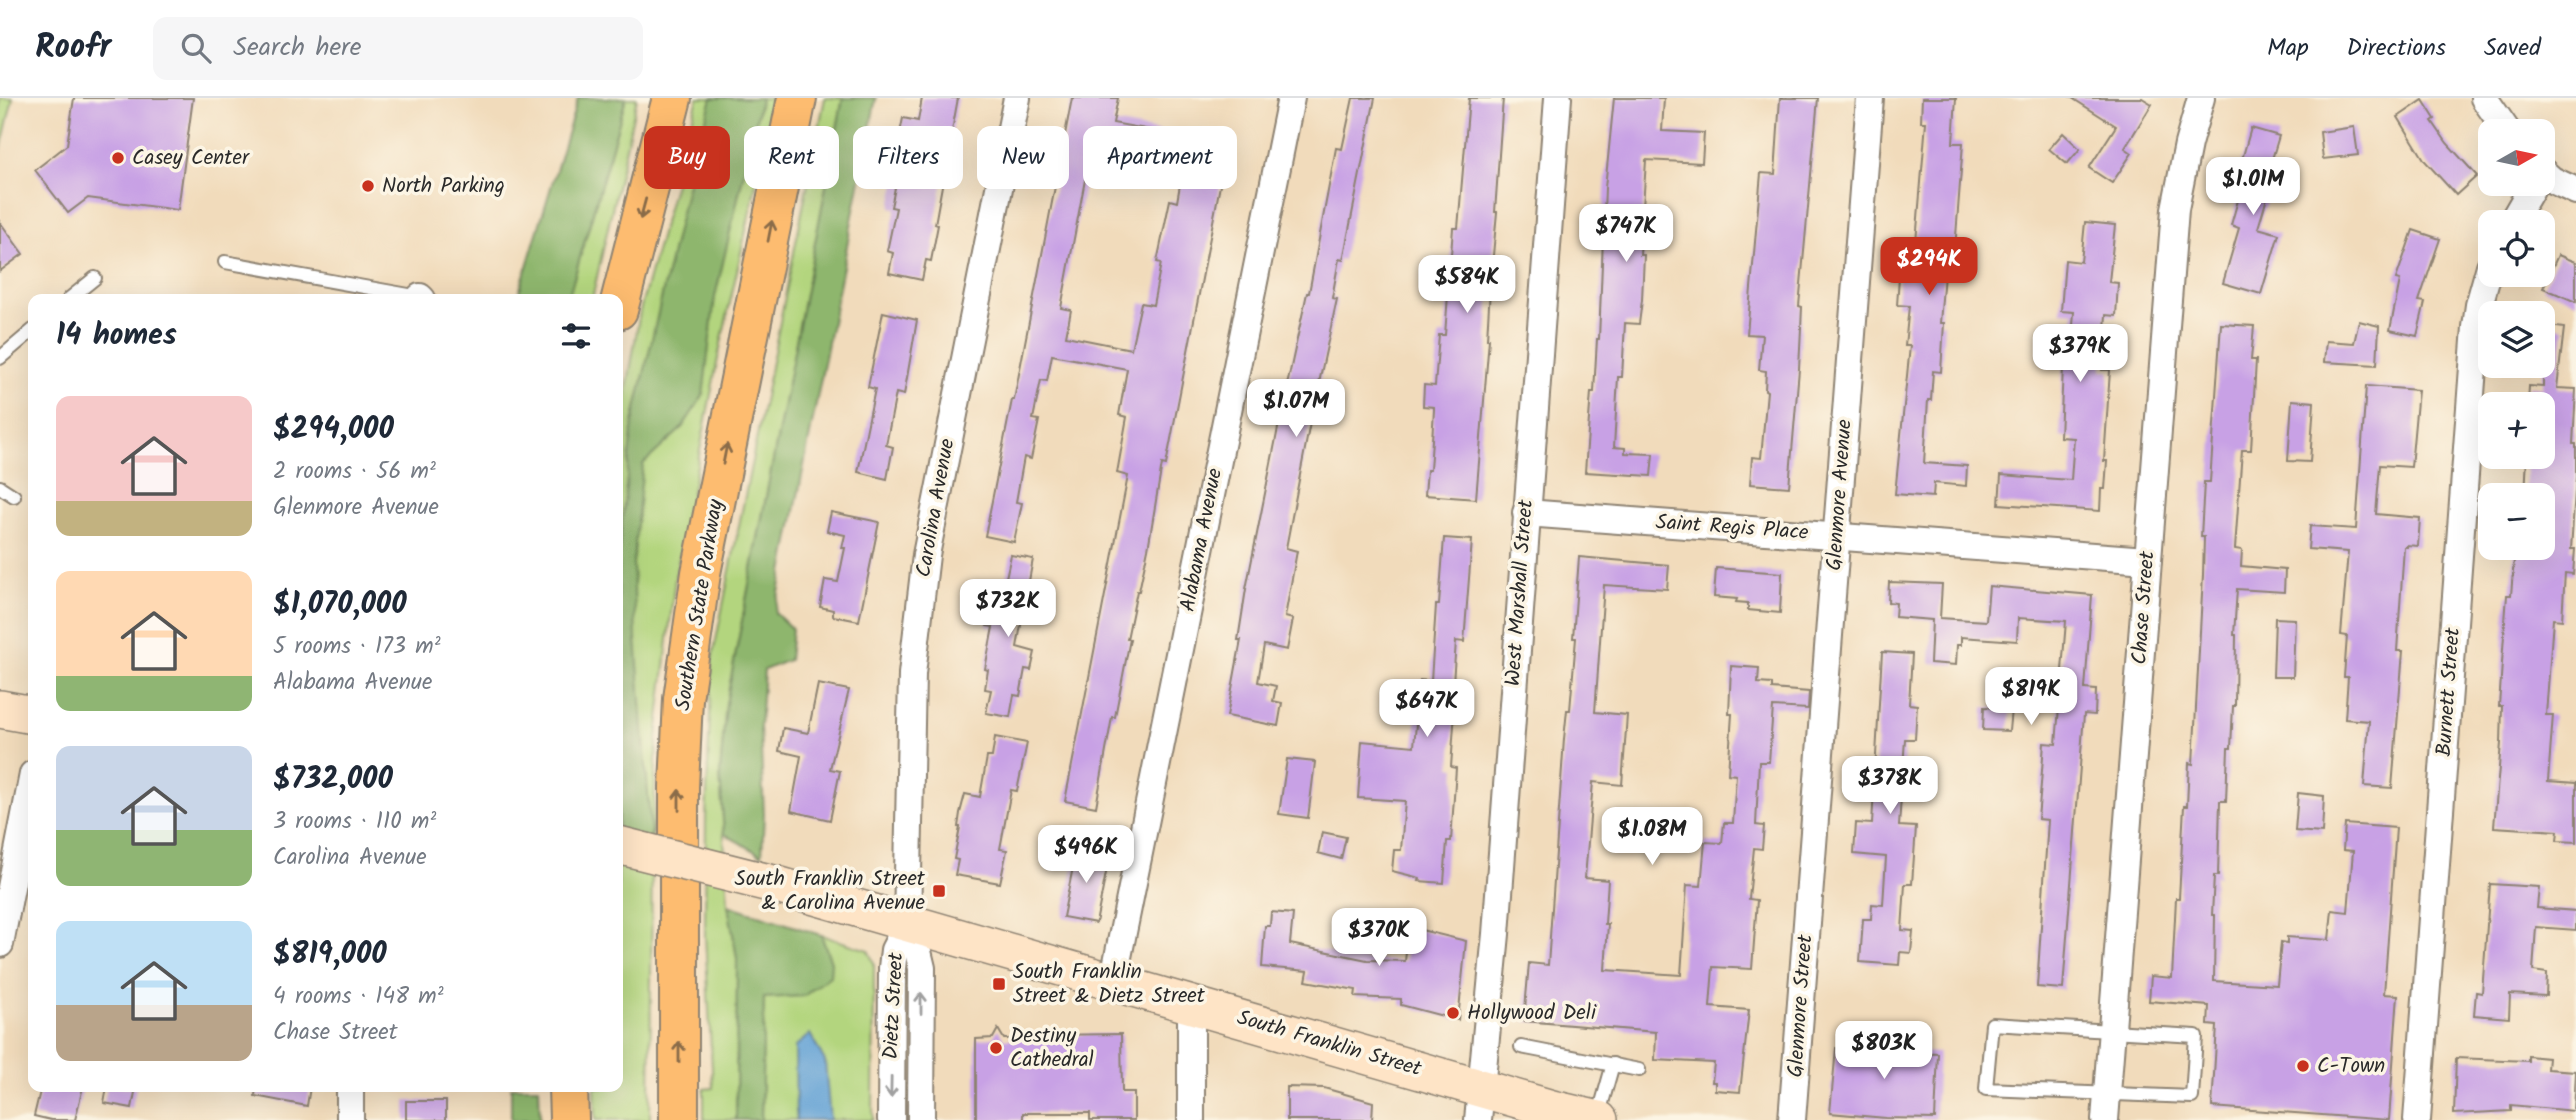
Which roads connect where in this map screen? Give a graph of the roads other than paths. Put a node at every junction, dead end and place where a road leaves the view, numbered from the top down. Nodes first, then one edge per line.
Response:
1 (672, 98) edge
2 (797, 98) edge
3 (1017, 98) edge
4 (1291, 98) edge
5 (1558, 98) edge
6 (1870, 98) edge
7 (2201, 98) edge
8 (2484, 98) edge
9 (2499, 119) edge
10 (2555, 181) edge
11 (2576, 191) edge
12 (225, 262) dead end
13 (95, 278) dead end
14 (2484, 287) edge
15 (75, 294) edge
16 (399, 294) edge
17 (622, 294) edge
18 (28, 334) edge
19 (0, 358) edge
20 (0, 487) edge
21 (14, 496) dead end
22 (1526, 513) junction
23 (1837, 536) junction
24 (2147, 559) junction
25 (0, 709) edge
26 (28, 714) edge
27 (28, 800) edge
28 (623, 846) edge
29 (1810, 891) joint
30 (907, 925) junction
31 (0, 944) edge
32 (1113, 982) junction
33 (1191, 1005) junction
34 (2111, 1031) junction
35 (1521, 1047) dead end
36 (1613, 1064) junction
37 (1639, 1070) dead end
38 (350, 1092) edge
39 (568, 1092) edge
40 (1480, 1104) edge
41 (2106, 1107) edge
42 (349, 1120) edge
43 (569, 1120) edge
44 (679, 1120) edge
45 (891, 1120) edge
46 (921, 1120) edge
47 (1191, 1120) edge
48 (1598, 1120) edge
49 (1792, 1120) edge
50 (2417, 1120) edge

1 -> 17 highway
44 -> 2 highway, Southern State Parkway
3 - 30 street, Carolina Avenue
4 - 32 street, Alabama Avenue
5 - 22 street, West Marshall Street
6 - 23 street, Glenmore Avenue
7 - 24 street, Chase Street
8 - 9 street
10 - 11 street
12 - 16 lane
13 - 15 lane
14 - 50 street, Burnett Street
18 - 19 lane
20 - 21 lane
22 - 23 street, Saint Regis Place
22 - 40 street, West Marshall Street
23 - 24 street, Saint Regis Place
23 - 29 street, Glenmore Avenue
24 - 34 street, Chase Street
25 - 26 main road
27 - 31 street
28 - 30 main road, South Franklin Street, bridge
29 - 49 street, Glenmore Street
30 - 32 main road, South Franklin Street
30 -> 45 street, Dietz Street
46 -> 30 street, Dietz Street
32 - 33 main road, South Franklin Street
33 - 40 main road, South Franklin Street
33 - 47 street
34 - 41 street, Chase Street
34 - 41 lane
34 - 41 lane
35 - 36 lane
36 - 37 lane
36 - 48 lane
38 - 42 street
39 - 43 highway
40 - 48 main road, South Franklin Street

